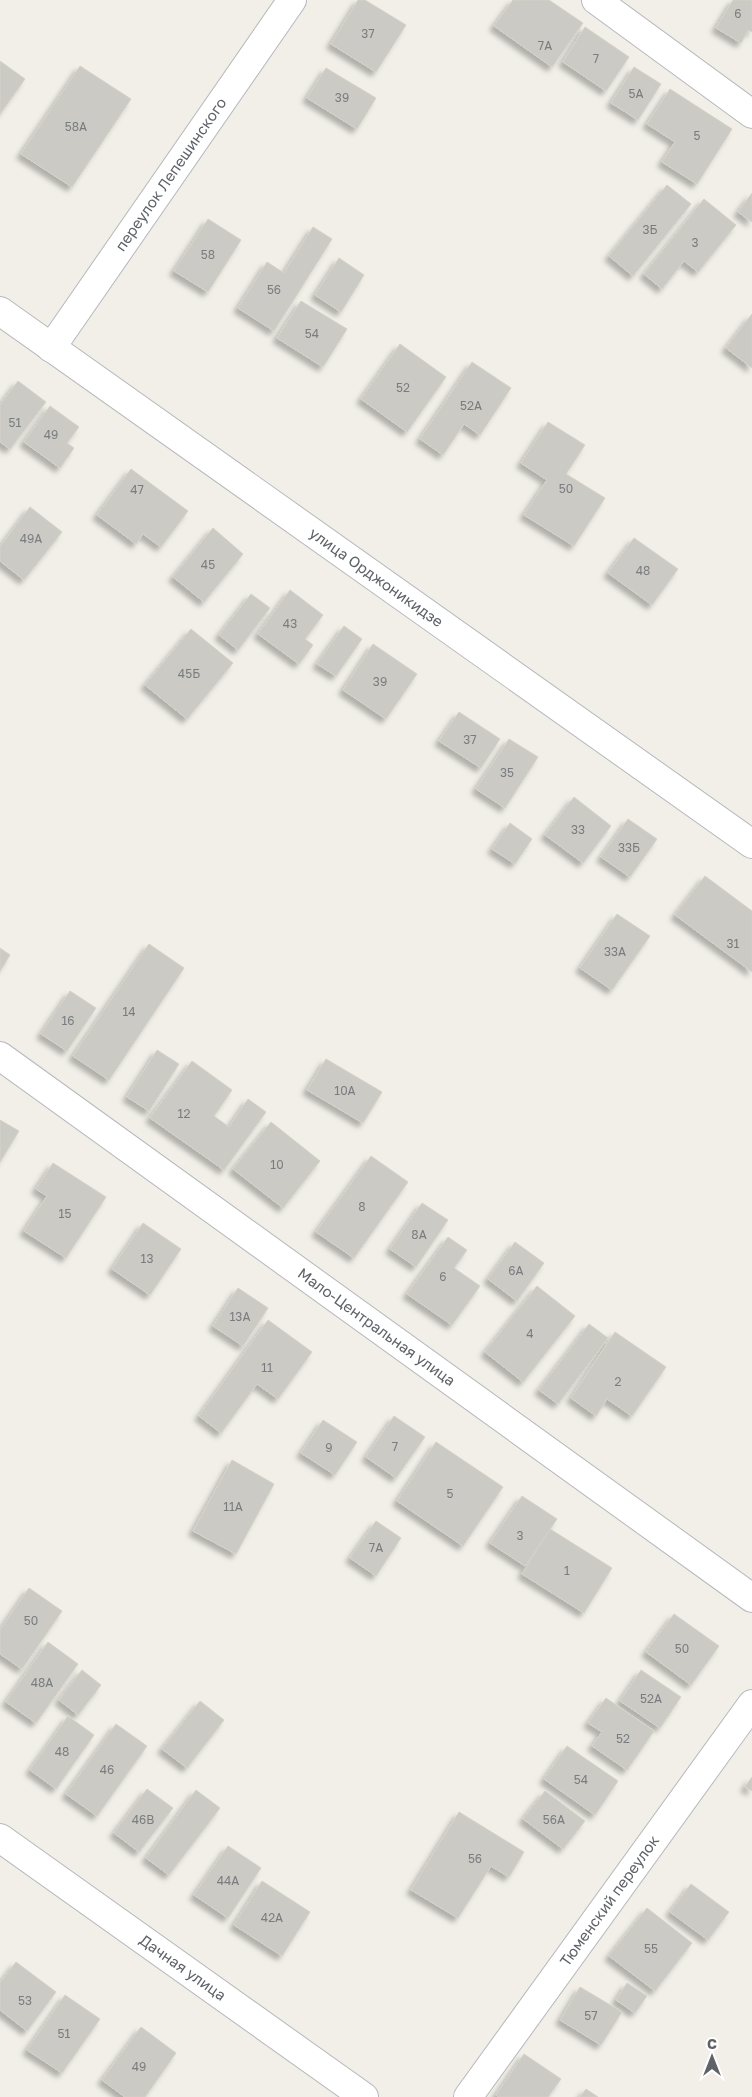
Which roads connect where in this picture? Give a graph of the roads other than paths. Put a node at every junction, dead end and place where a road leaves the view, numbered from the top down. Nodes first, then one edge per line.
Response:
1 (292, 0) edge
2 (596, 0) edge
3 (752, 114) edge
4 (0, 311) edge
5 (51, 348) junction
6 (752, 844) edge
7 (0, 1056) edge
8 (752, 1598) edge
9 (752, 1704) edge
10 (0, 1838) edge
11 (364, 2097) edge
12 (468, 2097) edge

1 - 5 street, переулок Лепешинского
2 - 3 street
4 - 5 street, улица Орджоникидзе
5 - 6 street, улица Орджоникидзе
7 - 8 street, Мало-Центральная улица
9 - 12 street, Тюменский переулок
10 - 11 street, Дачная улица

